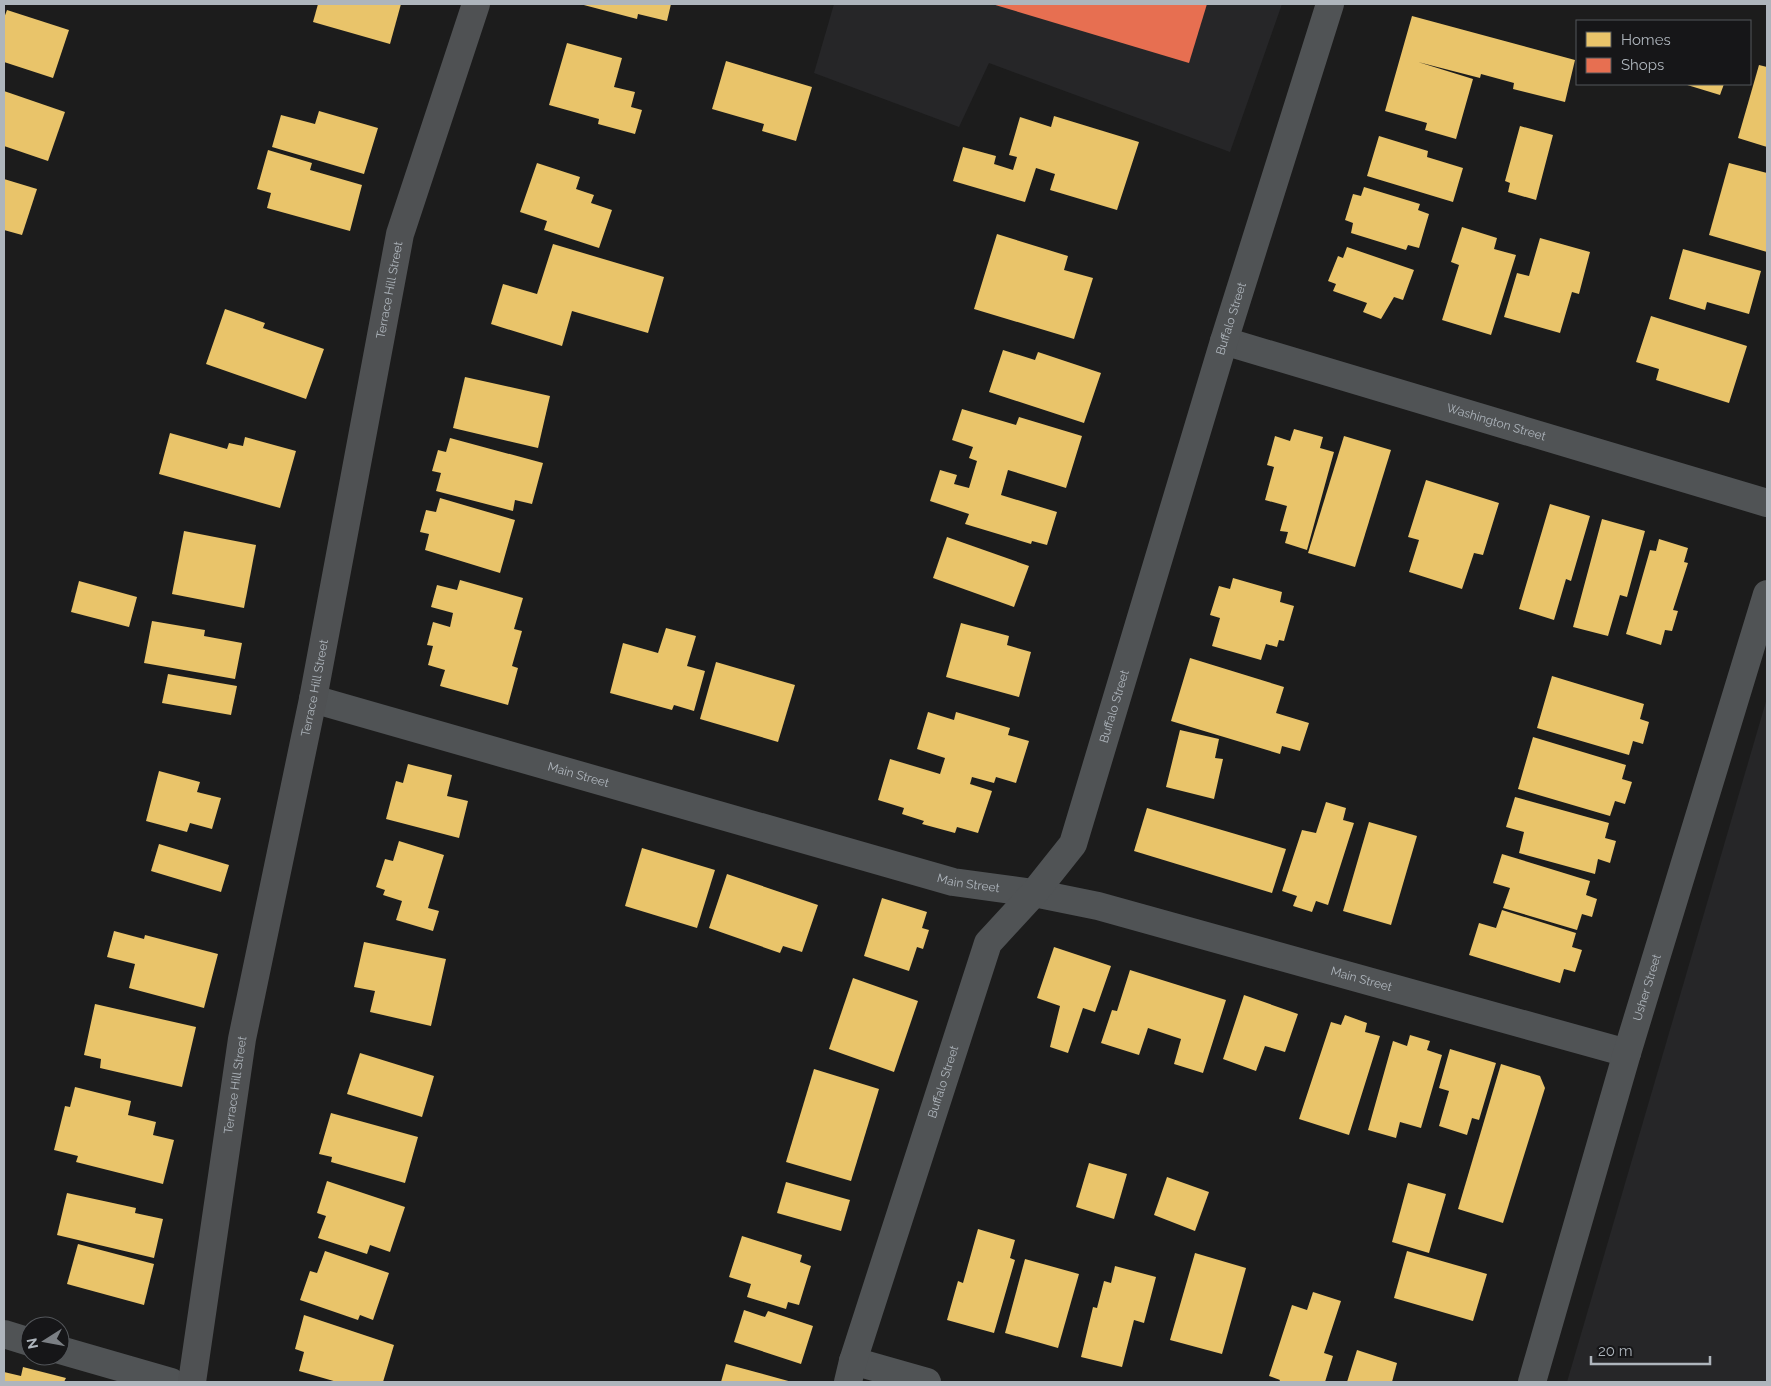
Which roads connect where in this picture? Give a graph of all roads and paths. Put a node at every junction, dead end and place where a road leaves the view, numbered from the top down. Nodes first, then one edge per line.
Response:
1 (476, 4) edge
2 (1330, 4) edge
3 (1224, 341) junction
4 (1767, 503) edge
5 (1767, 594) edge
6 (313, 699) junction
7 (1034, 893) junction
8 (1627, 1053) junction
9 (4, 1334) edge
10 (20, 1339) edge
11 (70, 1353) edge
12 (851, 1371) edge
13 (171, 1382) edge
14 (192, 1382) edge
15 (927, 1382) edge
16 (1532, 1382) edge

1 - 6 street, Terrace Hill Street
2 - 3 street, Buffalo Street
3 - 4 street, Washington Street
3 - 7 street, Buffalo Street
5 - 8 street, Usher Street
6 - 7 street, Main Street
6 - 14 street, Terrace Hill Street
7 - 8 street, Main Street
7 - 12 street, Buffalo Street
8 - 16 street, Usher Street
9 - 10 street
11 - 13 street
12 - 15 street

